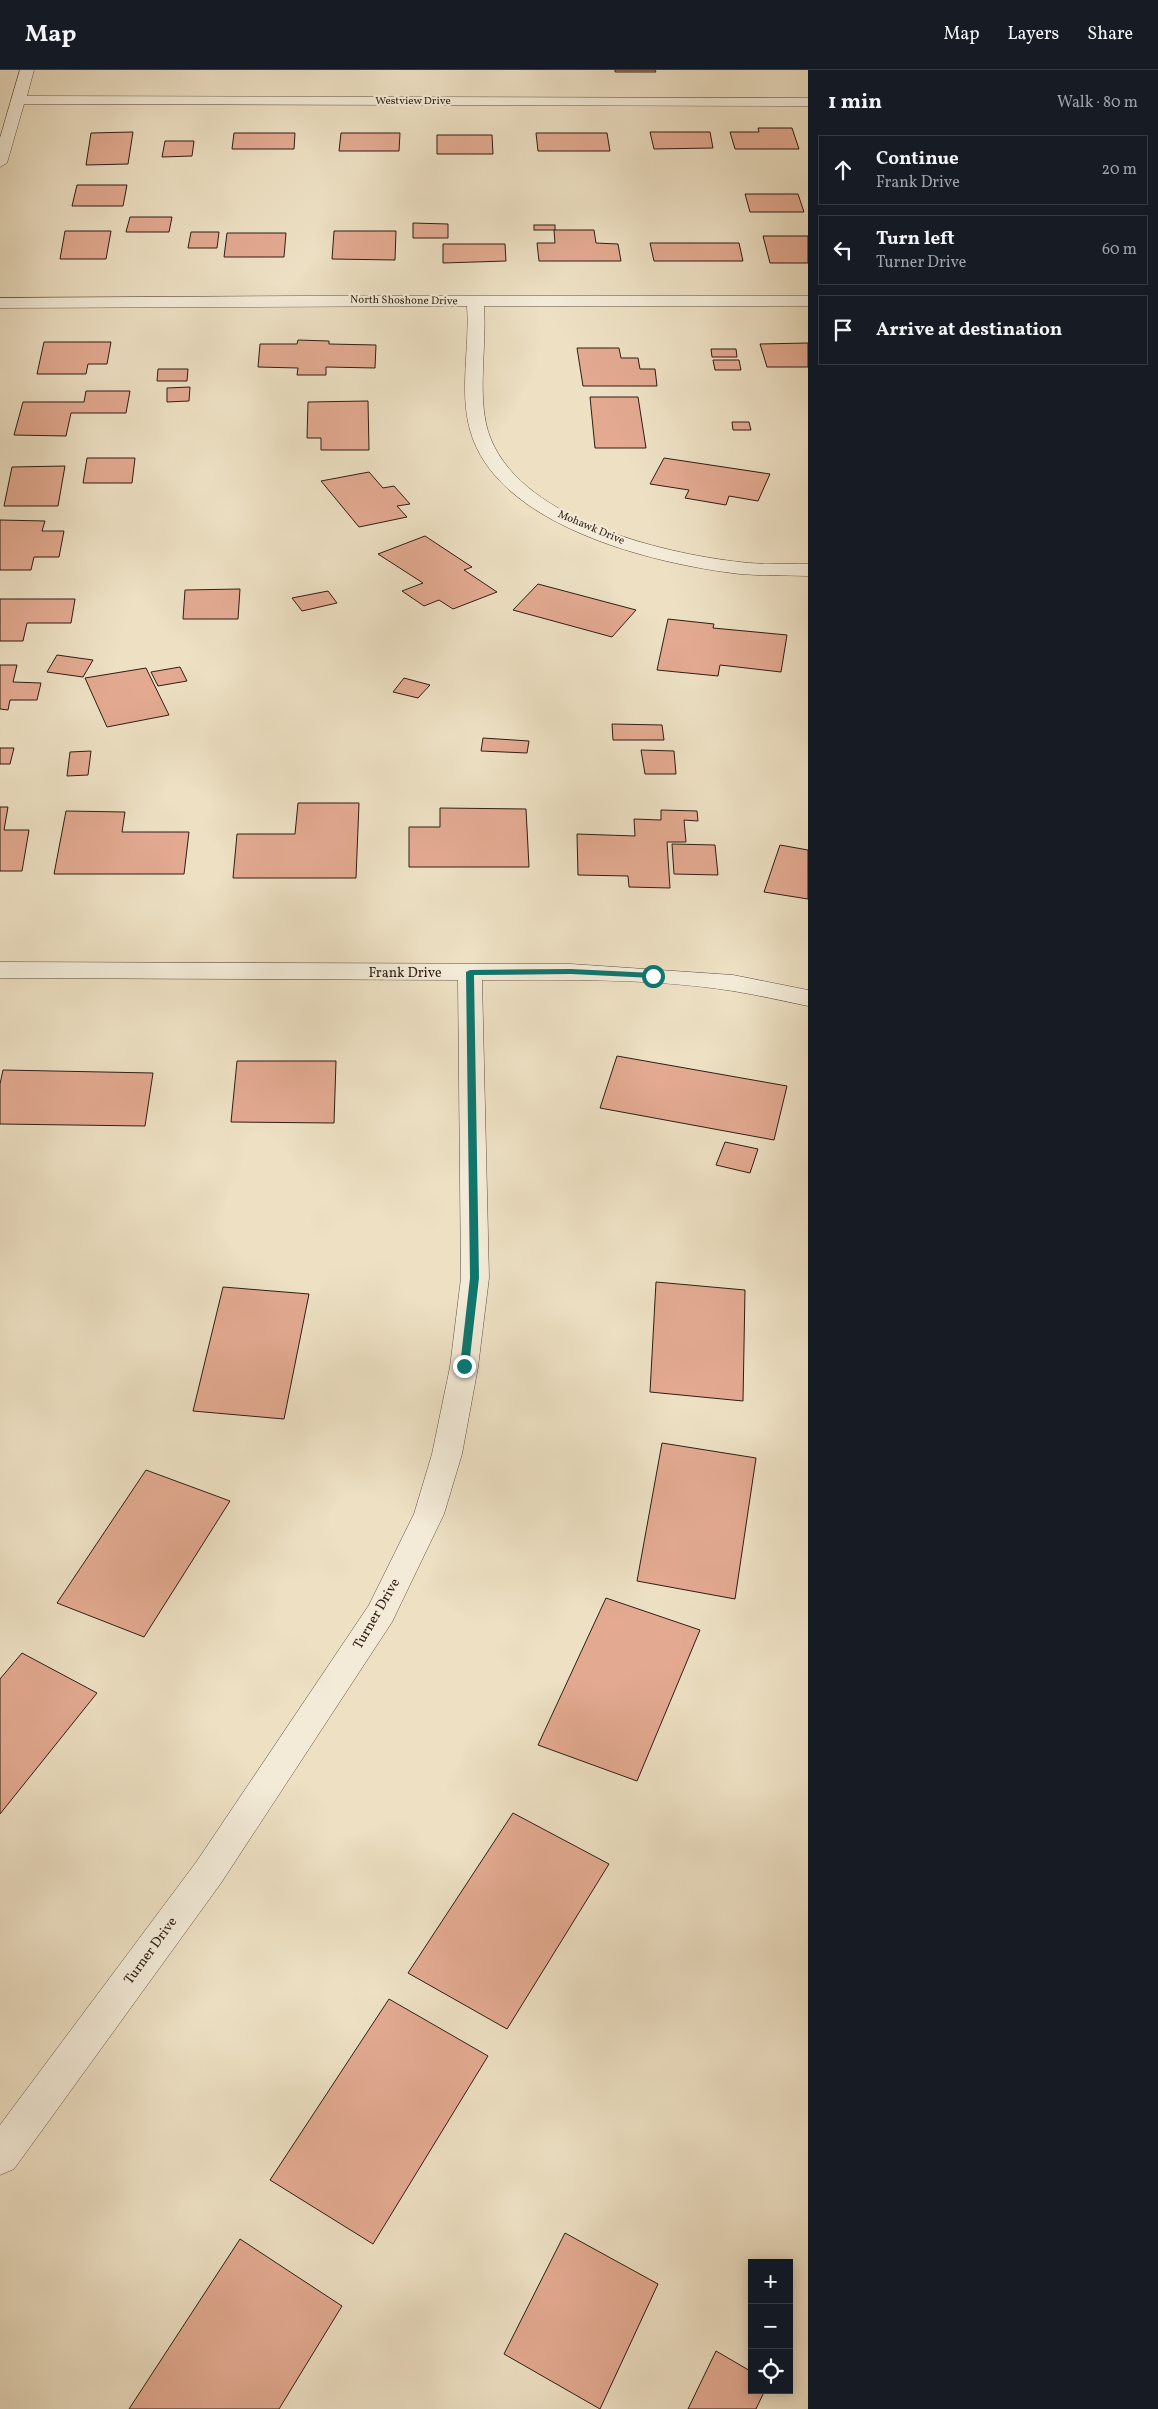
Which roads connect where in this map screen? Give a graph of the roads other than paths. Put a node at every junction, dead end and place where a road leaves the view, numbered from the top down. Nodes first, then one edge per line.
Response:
1 (27, 70) edge
2 (18, 100) junction
3 (808, 102) edge
4 (0, 162) edge
5 (808, 301) edge
6 (475, 302) junction
7 (0, 303) edge
8 (808, 570) edge
9 (0, 970) edge
10 (470, 972) junction
11 (808, 998) edge
12 (0, 2156) edge

1 - 2 street
2 - 3 street, Westview Drive
2 - 4 street
5 - 6 street, North Shoshone Drive
6 - 7 street, North Shoshone Drive
6 - 8 street, Mohawk Drive
9 - 10 street, Frank Drive
10 - 11 street, Frank Drive
10 - 12 street, Turner Drive

